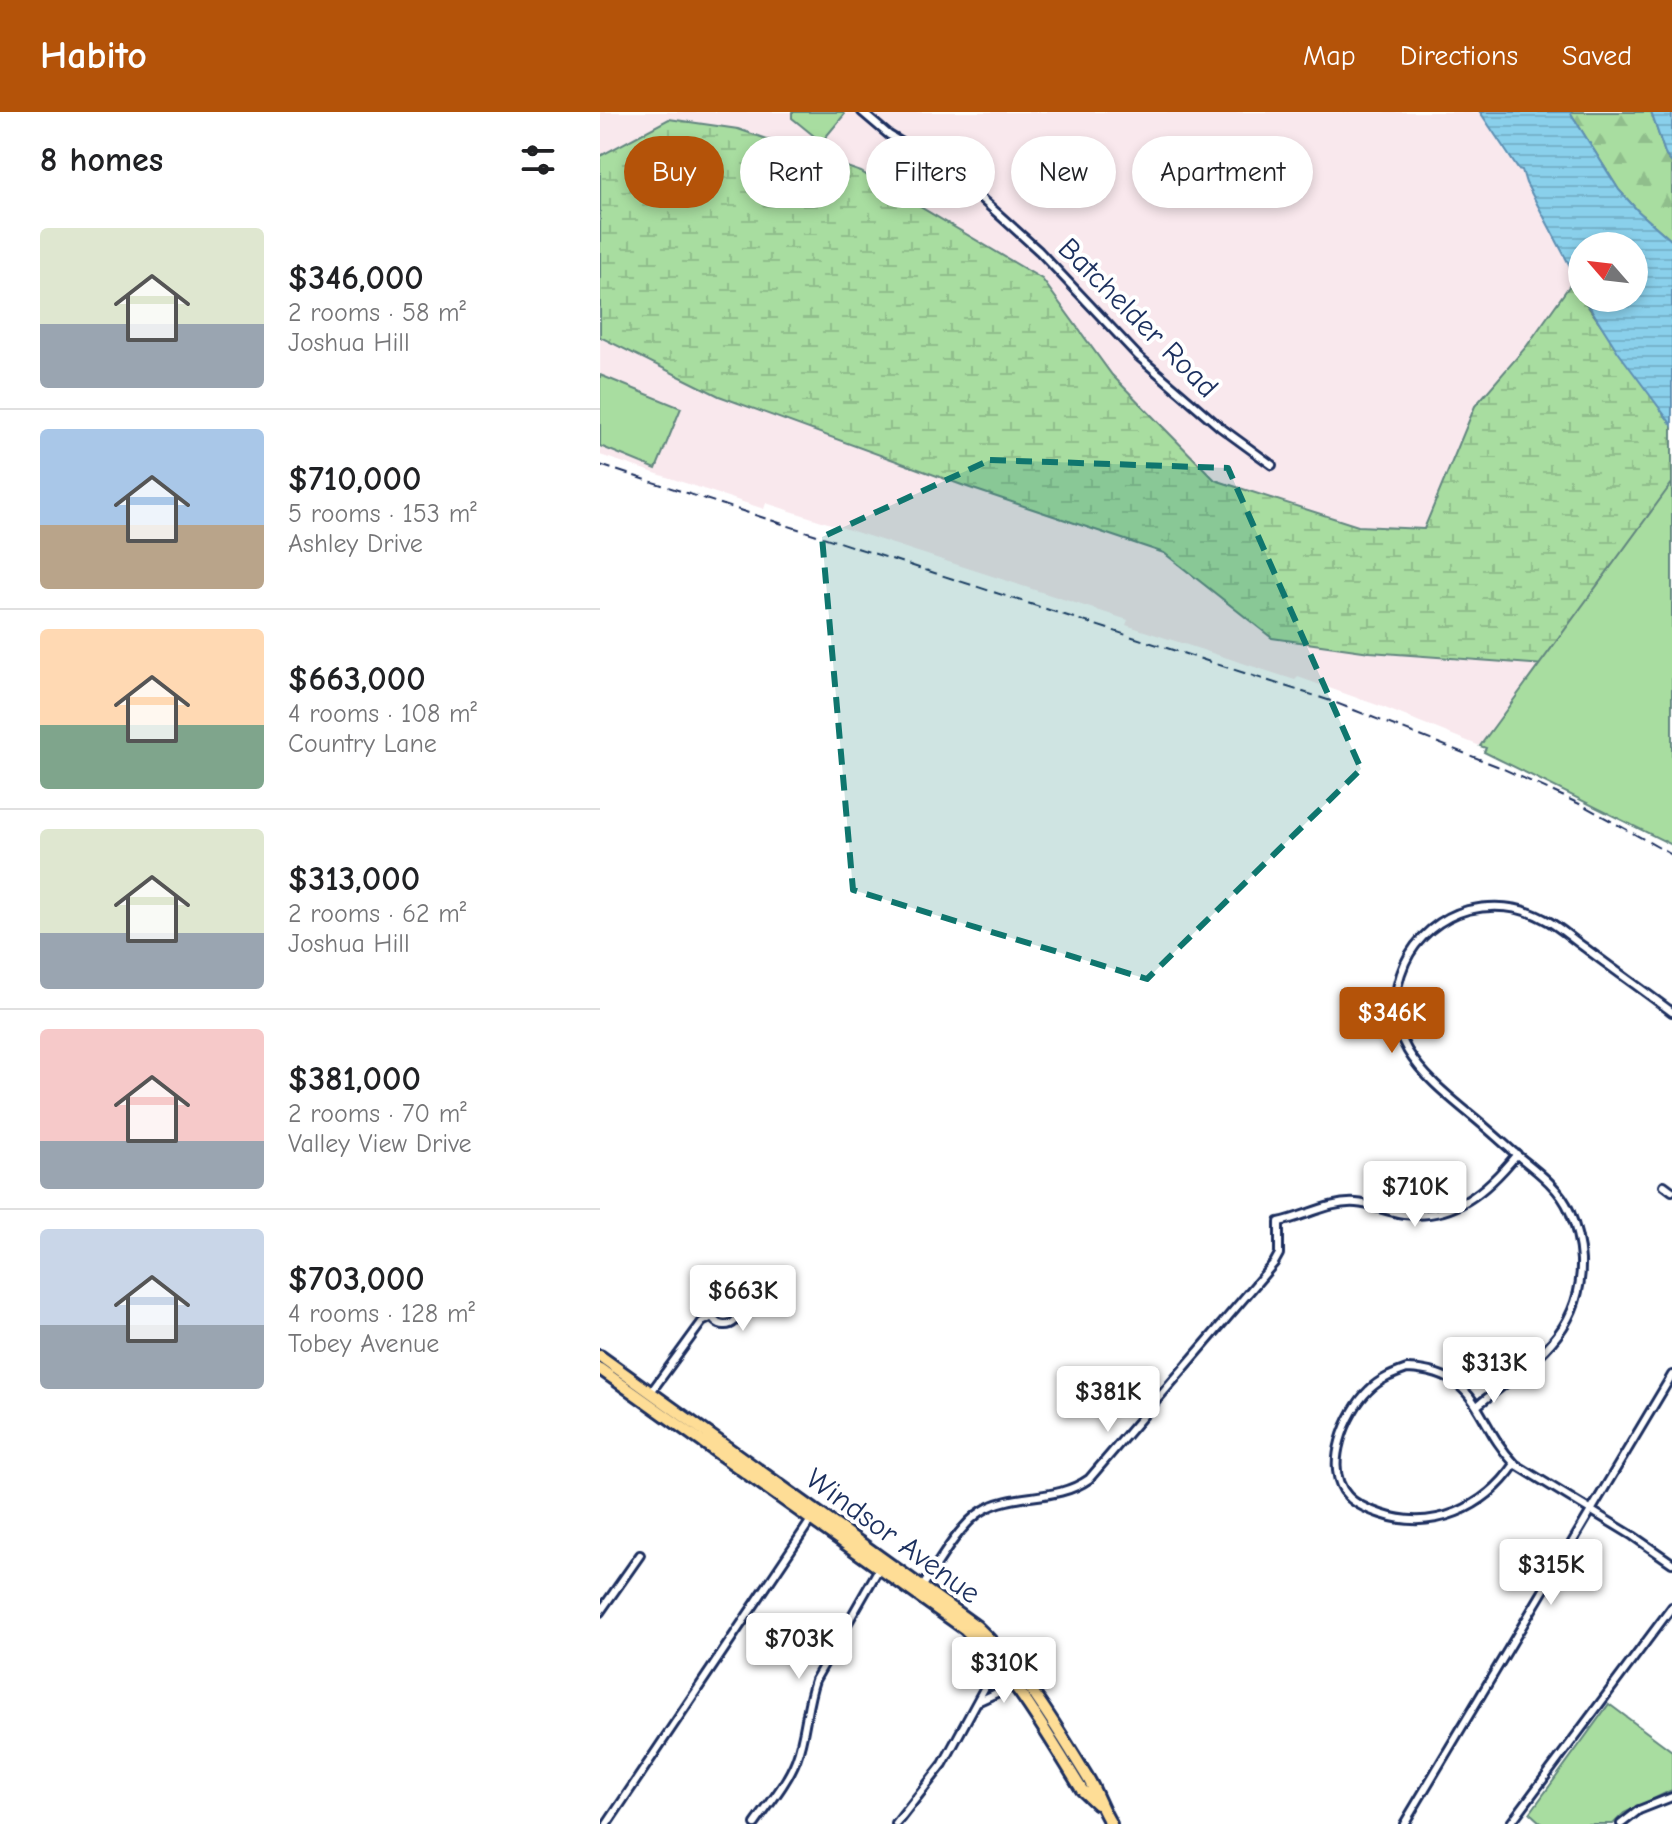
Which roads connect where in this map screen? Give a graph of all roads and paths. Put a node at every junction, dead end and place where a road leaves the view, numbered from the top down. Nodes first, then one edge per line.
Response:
1 (862, 112) edge
2 (1272, 465) dead end
3 (1672, 1012) edge
4 (1517, 1154) junction
5 (1664, 1185) dead end
6 (1672, 1191) edge
7 (712, 1317) junction
8 (600, 1356) edge
9 (600, 1369) edge
10 (1672, 1375) edge
11 (647, 1397) junction
12 (1477, 1406) junction
13 (1515, 1464) junction
14 (1591, 1511) junction
15 (814, 1516) junction
16 (640, 1555) dead end
17 (1672, 1563) edge
18 (882, 1564) junction
19 (920, 1591) junction
20 (1672, 1607) edge
21 (600, 1612) edge
22 (1009, 1668) junction
23 (1027, 1683) junction
24 (1015, 1685) junction
25 (977, 1702) junction
26 (1672, 1797) edge
27 (1101, 1808) junction
28 (607, 1824) edge
29 (755, 1824) edge
30 (896, 1824) edge
31 (1111, 1824) edge
32 (1404, 1824) edge
33 (1510, 1824) edge
34 (1621, 1824) edge

1 - 2 street, Batchelder Road
3 - 4 street
4 - 12 street
4 - 19 street
5 - 6 street
7 - 7 street
7 - 11 street
8 - 11 main road, Windsor Avenue
9 - 11 main road, Windsor Avenue
10 - 14 street
11 - 15 main road, Windsor Avenue
12 - 13 street
12 - 13 street
13 - 14 street
14 - 17 street
14 - 32 street
15 - 18 main road, Windsor Avenue
15 - 28 street
16 - 21 street
18 - 19 main road, Windsor Avenue
18 - 29 street
19 - 22 main road, Windsor Avenue
20 - 33 street
22 - 23 main road, Windsor Avenue
22 - 24 main road, Windsor Avenue
22 - 25 street
23 - 24 street
23 - 27 main road, Windsor Avenue
24 - 25 street
24 - 27 main road, Windsor Avenue
25 - 30 street
26 - 34 street
27 - 31 main road, Windsor Avenue

